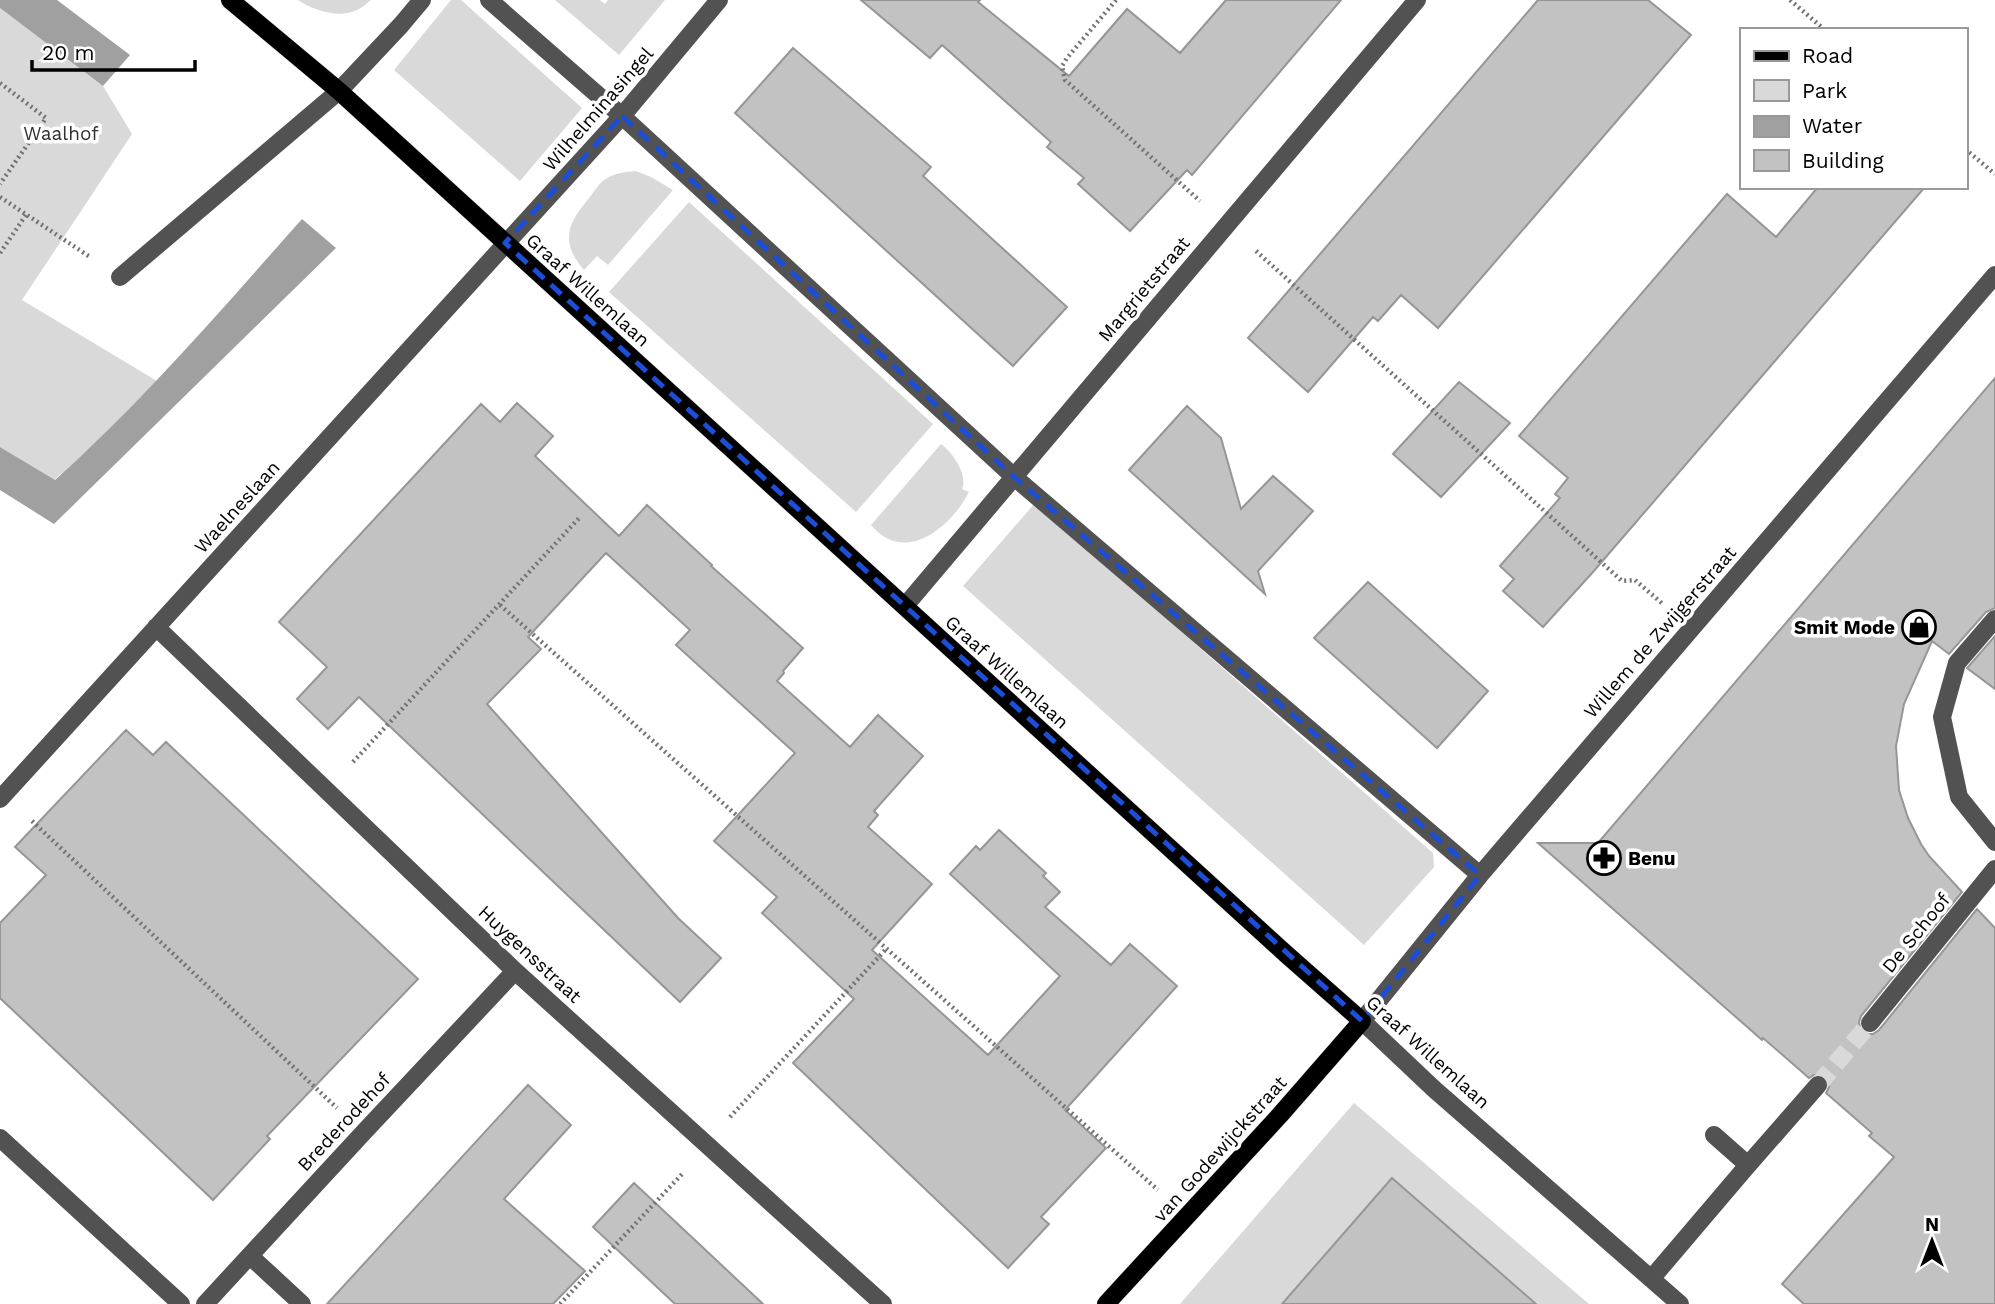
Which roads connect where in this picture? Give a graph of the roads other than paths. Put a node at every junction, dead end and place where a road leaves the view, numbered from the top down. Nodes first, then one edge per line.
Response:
1 (230, 0) edge
2 (422, 0) edge
3 (489, 0) edge
4 (719, 0) edge
5 (1418, 0) edge
6 (339, 91) junction
7 (622, 116) junction
8 (505, 243) junction
9 (120, 276) road end
10 (1992, 285) edge
11 (1013, 477) junction
12 (905, 606) junction
13 (1995, 619) edge
14 (156, 627) junction
15 (2, 797) edge
16 (1995, 842) edge
17 (1995, 869) edge
18 (1480, 875) junction
19 (515, 971) junction
20 (1362, 1021) junction
21 (1870, 1023) tunnel mouth
22 (1818, 1085) tunnel mouth
23 (1714, 1135) dead end
24 (0, 1138) edge
25 (1748, 1165) junction
26 (250, 1256) junction
27 (1651, 1279) junction
28 (181, 1304) edge
29 (205, 1304) edge
30 (302, 1304) edge
31 (883, 1304) edge
32 (1106, 1304) edge
33 (1680, 1304) edge

1 - 6 main road, Graaf Willemlaan
2 - 6 street
3 - 7 street
4 - 7 street, Wilhelminasingel
5 - 11 street, Margrietstraat
6 - 8 main road, Graaf Willemlaan
6 - 9 street
7 - 8 street, Wilhelminasingel
7 - 11 street
8 - 12 main road, Graaf Willemlaan
8 - 14 street, Waelneslaan
10 - 18 street, Willem de Zwijgerstraat
11 - 12 street, Margrietstraat
11 - 18 street
12 - 20 main road, Graaf Willemlaan
13 - 16 street
14 - 15 street, Waelneslaan
14 - 19 street, Huygensstraat
17 - 21 street, De Schoof
18 - 20 street, Willem de Zwijgerstraat
19 - 26 street, Brederodehof
19 - 31 street, Huygensstraat
20 - 27 street, Graaf Willemlaan
20 - 32 main road, van Godewijckstraat
22 - 25 street
23 - 25 street
24 - 28 street
25 - 27 street
26 - 29 street, Brederodehof
26 - 30 street
27 - 33 street, Graaf Willemlaan

